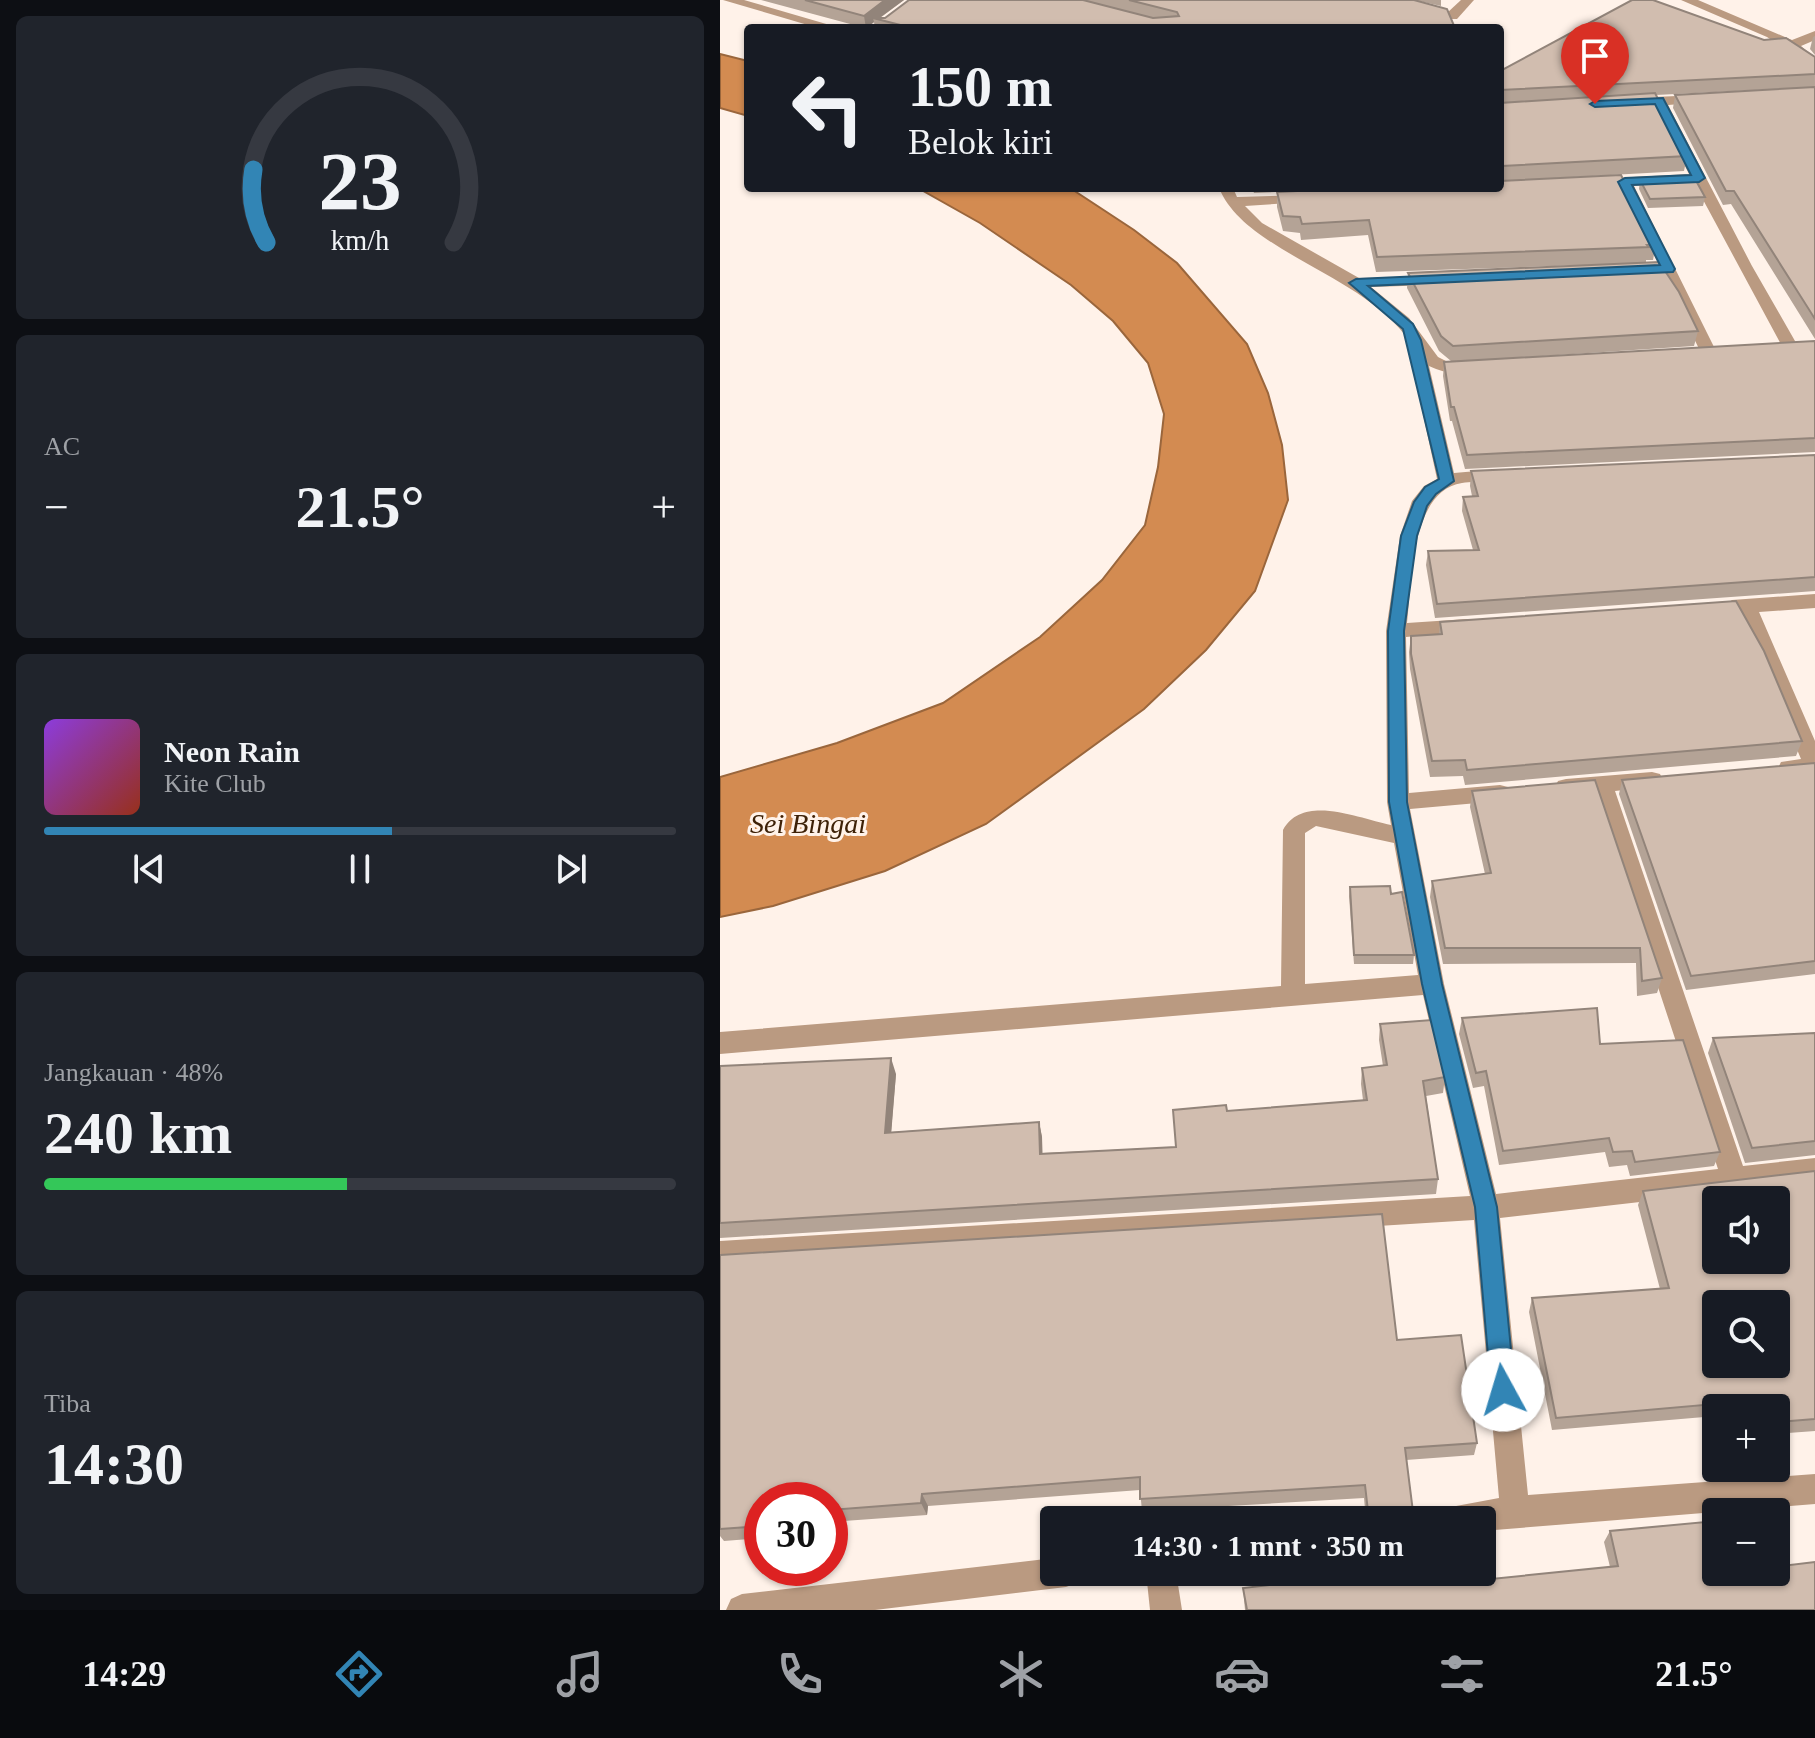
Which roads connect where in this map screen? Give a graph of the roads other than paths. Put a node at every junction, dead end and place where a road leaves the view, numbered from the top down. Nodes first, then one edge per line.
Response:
1 (729, 0) edge
2 (1468, 0) edge
3 (1687, 0) edge
4 (1450, 19) edge
5 (818, 24) edge
6 (1815, 35) edge
7 (1791, 45) junction
8 (1815, 65) edge
9 (1721, 98) edge
10 (1659, 101) junction
11 (1611, 103) edge
12 (1699, 178) junction
13 (1625, 182) junction
14 (1577, 184) edge
15 (1229, 195) edge
16 (1326, 197) edge
17 (1669, 269) junction
18 (1622, 271) edge
19 (1450, 279) edge
20 (1356, 283) junction
21 (1415, 340) junction
22 (1790, 348) edge
23 (1709, 353) edge
24 (1490, 367) edge
25 (1522, 474) edge
26 (1447, 481) junction
27 (1815, 601) edge
28 (1747, 606) junction
29 (1715, 609) edge
30 (1492, 624) edge
31 (1396, 631) junction
32 (1815, 766) edge
33 (1769, 770) edge
34 (1678, 778) edge
35 (1602, 784) junction
36 (1398, 802) junction
37 (1406, 837) junction
38 (1432, 984) junction
39 (1293, 995) junction
40 (720, 1043) edge
41 (1815, 1170) edge
42 (1734, 1177) junction
43 (1486, 1207) junction
44 (720, 1254) edge
45 (1815, 1489) edge
46 (1515, 1511) junction
47 (1496, 1514) edge
48 (1040, 1576) edge
49 (1163, 1586) edge
50 (849, 1604) edge
51 (742, 1610) edge
52 (1166, 1610) edge

1 - 5 street
2 - 4 street
3 - 7 street
6 - 7 street
7 - 8 street
9 - 10 street
10 - 11 street
10 - 12 street
12 - 13 street
12 - 22 street
13 - 14 street
13 - 17 street
15 - 16 street
15 - 20 street
17 - 18 street
17 - 23 street
19 - 20 street
20 - 21 street
21 - 24 street
21 - 26 street
25 - 26 street
26 - 31 street
27 - 28 street
28 - 29 street
28 - 32 street
30 - 31 street
31 - 36 street
32 - 33 street
34 - 35 street
35 - 36 street
35 - 42 street
36 - 37 street
37 - 38 street
37 - 39 street
38 - 39 street
38 - 43 street
39 - 40 street
41 - 42 street
42 - 43 street
43 - 44 street
43 - 46 street
45 - 46 street
46 - 47 street
48 - 50 street
49 - 52 street
50 - 51 street

